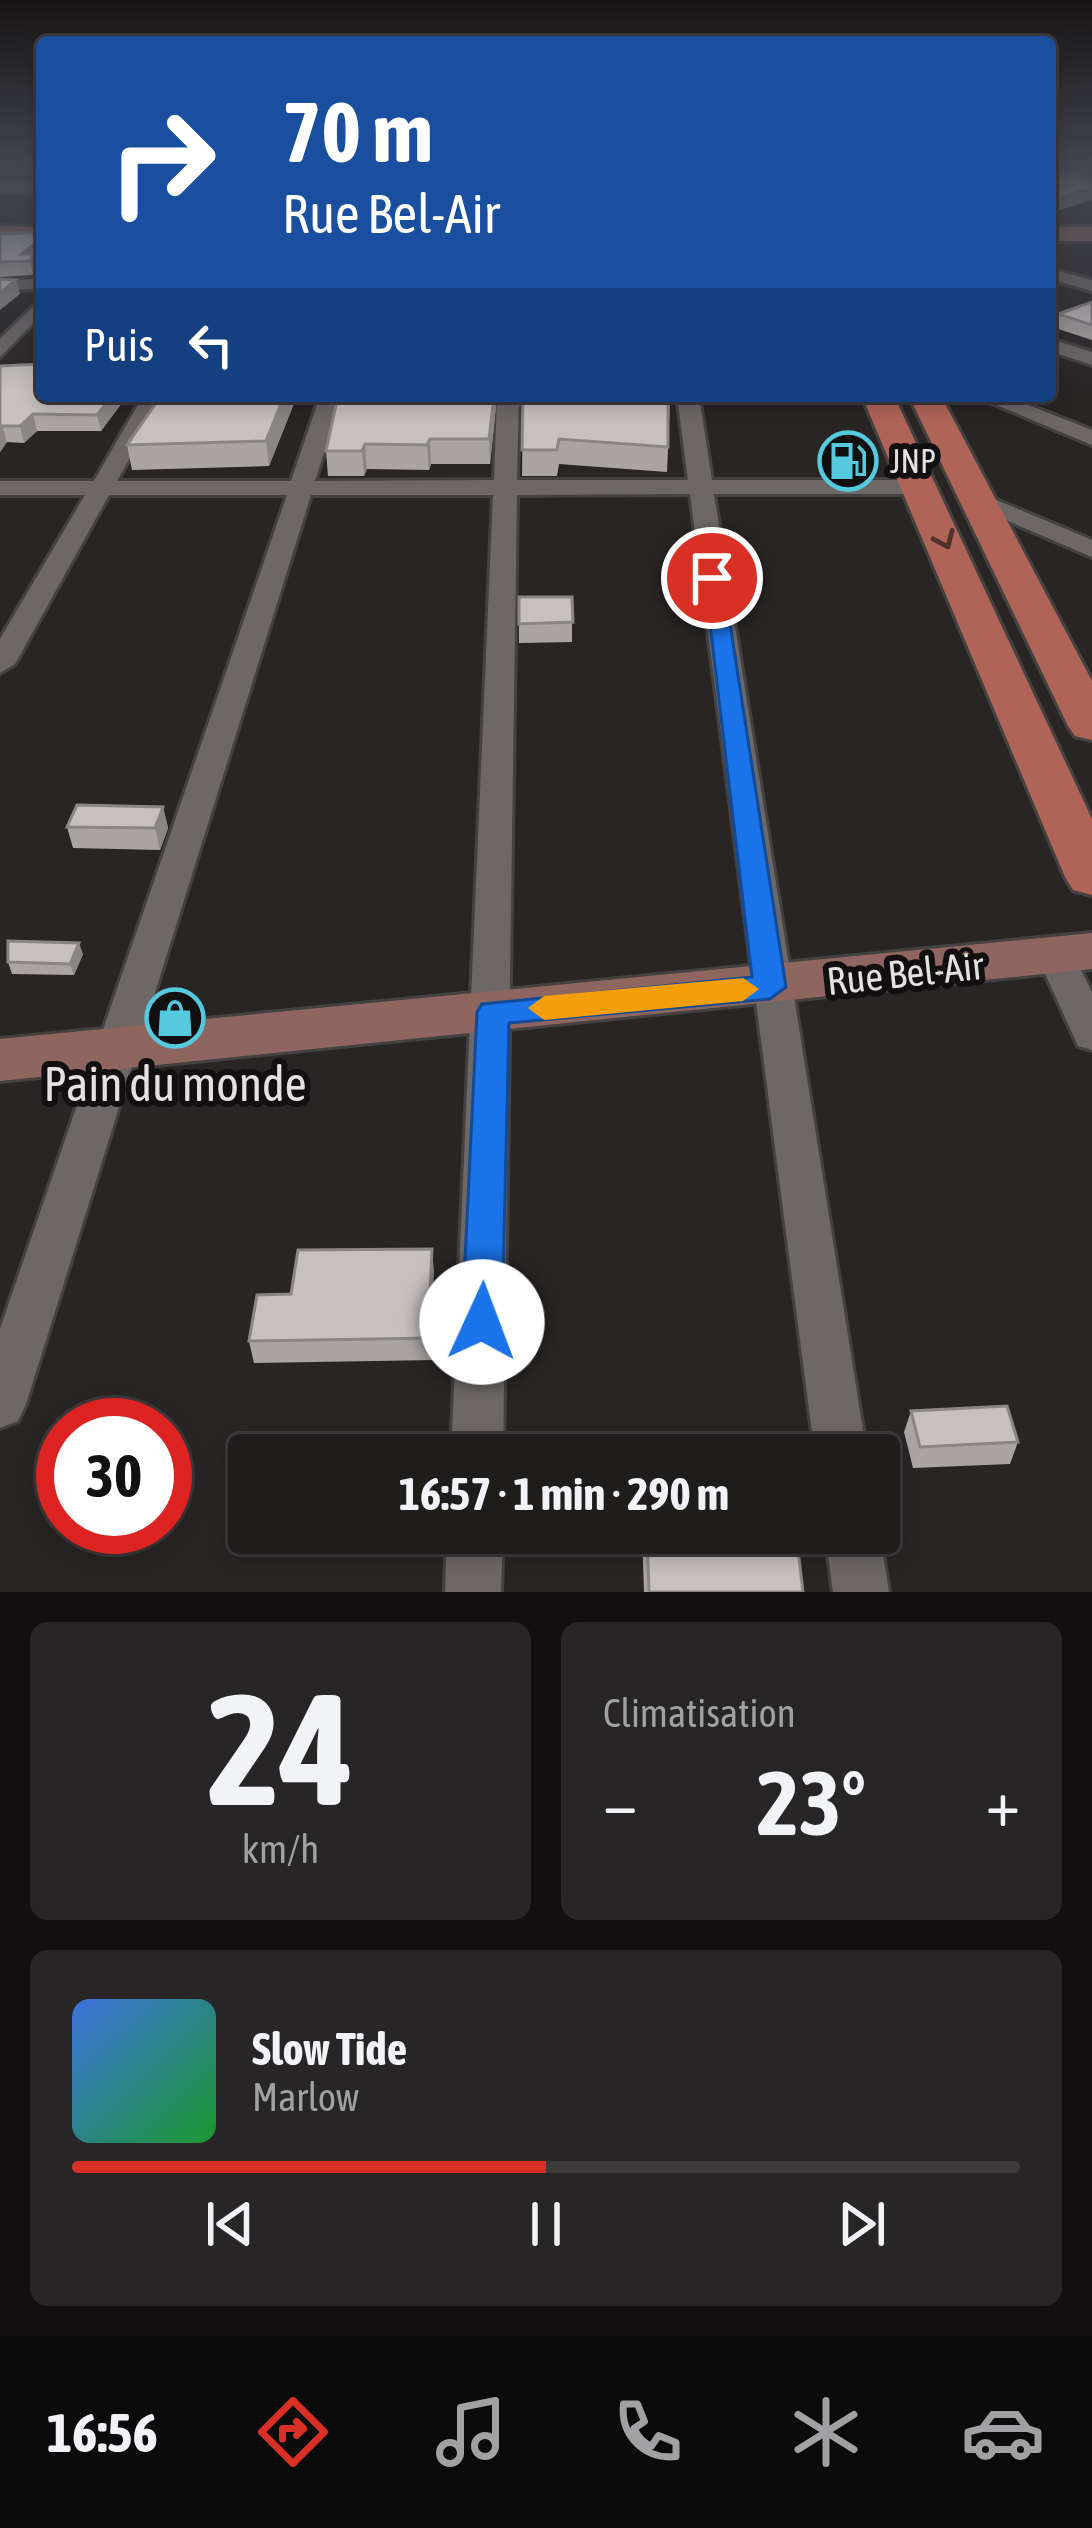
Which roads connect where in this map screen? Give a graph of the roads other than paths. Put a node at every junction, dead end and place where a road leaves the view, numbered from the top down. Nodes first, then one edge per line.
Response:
1 (1056, 276) edge
2 (36, 284) edge
3 (0, 285) edge
4 (1092, 286) edge
5 (36, 310) edge
6 (1056, 347) edge
7 (0, 351) edge
8 (1092, 359) edge
9 (151, 402) edge
10 (329, 402) edge
11 (508, 402) edge
12 (689, 402) edge
13 (881, 402) edge
14 (928, 402) edge
15 (1001, 402) edge
16 (1092, 438) edge
17 (922, 487) junction
18 (0, 488) edge
19 (101, 488) junction
20 (300, 488) junction
21 (504, 488) junction
22 (699, 488) junction
23 (975, 497) junction
24 (1092, 549) edge
25 (0, 664) edge
26 (1092, 726) edge
27 (1092, 877) edge
28 (1074, 954) edge
29 (770, 987) junction
30 (493, 1012) junction
31 (1092, 1035) edge
32 (116, 1052) junction
33 (0, 1060) edge
34 (0, 1404) edge
35 (478, 1434) edge
36 (838, 1434) edge
37 (474, 1554) edge
38 (856, 1554) edge
39 (472, 1592) edge
40 (861, 1592) edge

1 - 4 street
2 - 3 street
5 - 7 street
6 - 8 street
9 - 19 street
10 - 20 street
11 - 21 street
12 - 22 street
13 - 17 main road
14 - 23 main road
15 - 16 street
17 - 22 street
17 -> 27 main road
18 - 19 street
19 - 20 street
19 - 25 street
20 - 21 street
20 - 32 street
21 - 22 street
21 - 30 street
22 - 29 street
23 - 24 street
23 - 26 main road
28 - 29 main road, Rue Bel-Air
28 - 31 street
29 - 30 main road, Rue Bel-Air
29 - 36 street
30 - 32 main road, Rue Bel-Air
30 - 35 street
32 - 33 main road, Rue Bel-Air
32 - 34 street
37 - 39 street
38 - 40 street

